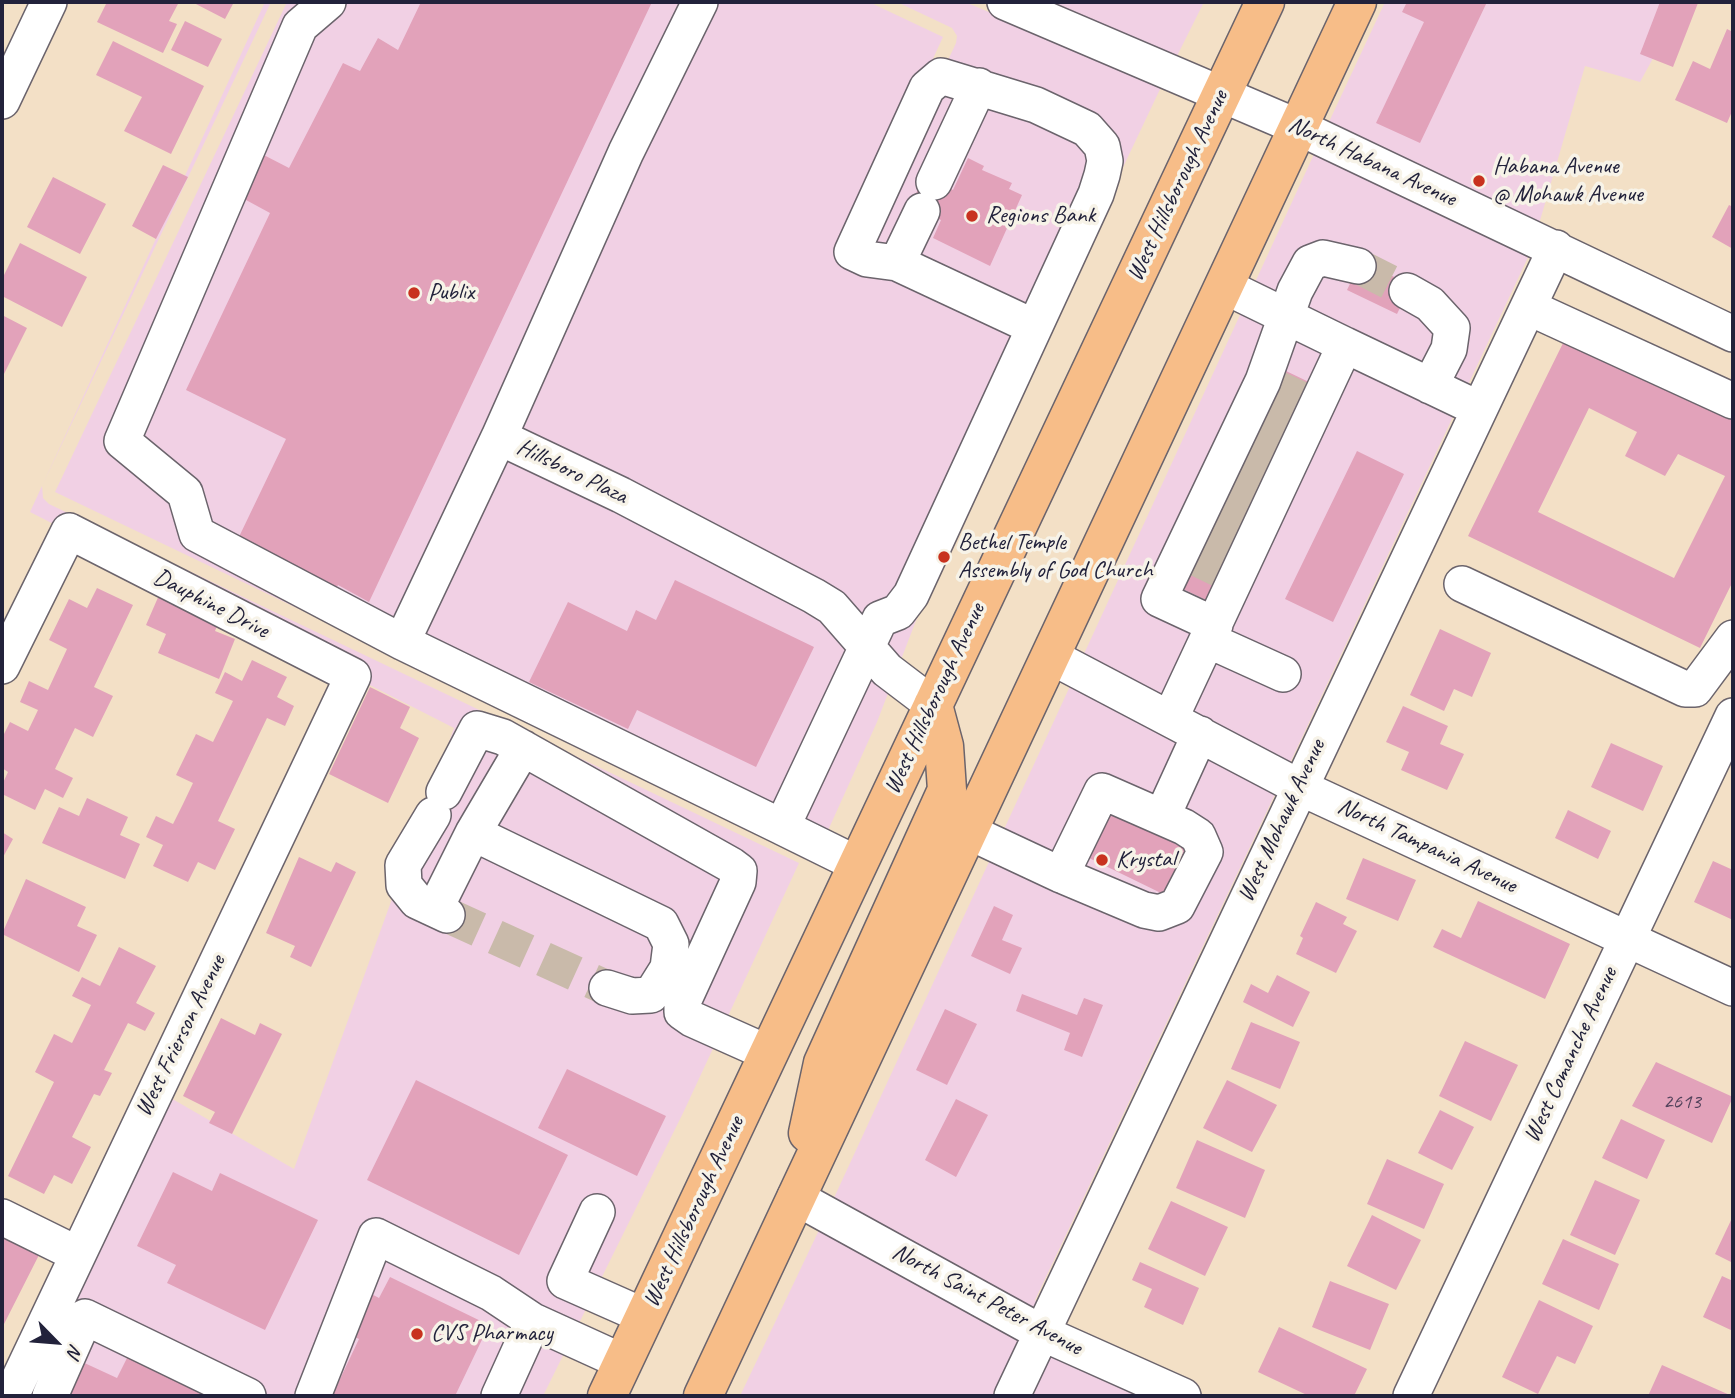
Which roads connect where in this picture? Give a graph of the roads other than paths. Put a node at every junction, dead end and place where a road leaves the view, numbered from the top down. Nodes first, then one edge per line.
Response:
1 (49, 2) edge
2 (328, 2) edge
3 (699, 2) edge
4 (1005, 2) edge
5 (1265, 2) edge
6 (1357, 2) edge
7 (979, 86) junction
8 (1223, 94) junction
9 (2, 101) edge
10 (1298, 127) junction
11 (1556, 248) junction
12 (897, 263) junction
13 (1358, 266) tunnel mouth
14 (1224, 286) junction
15 (1407, 291) tunnel mouth
16 (1528, 307) junction
17 (1287, 315) junction
18 (1034, 327) junction
19 (1733, 334) edge
20 (1345, 345) junction
21 (1430, 386) junction
22 (1733, 401) edge
23 (1479, 409) junction
24 (499, 437) junction
25 (1249, 480) junction
26 (1462, 584) dead end
27 (1212, 633) junction
28 (1733, 638) edge
29 (402, 642) junction
30 (866, 645) junction
31 (1050, 656) junction
32 (2, 666) edge
33 (1283, 674) dead end
34 (353, 676) joint
35 (933, 705) junction
36 (1733, 716) edge
37 (1185, 727) junction
38 (523, 748) junction
39 (1298, 786) junction
40 (1162, 817) junction
41 (782, 827) junction
42 (967, 831) junction
43 (473, 833) junction
44 (857, 864) junction
45 (1061, 875) junction
46 (1626, 938) junction
47 (607, 988) tunnel mouth
48 (1733, 988) edge
49 (768, 1053) junction
50 (795, 1197) junction
51 (597, 1212) dead end
52 (2, 1217) edge
53 (77, 1254) junction
54 (644, 1317) junction
55 (533, 1321) junction
56 (1042, 1333) junction
57 (623, 1362) junction
58 (11, 1396) edge
59 (50, 1396) edge
60 (248, 1396) edge
61 (313, 1396) edge
62 (499, 1396) edge
63 (607, 1396) edge
64 (703, 1396) edge
65 (1012, 1396) edge
66 (1183, 1396) edge
67 (1411, 1396) edge

1 - 9 street
2 - 29 street
3 - 24 street, Hillsboro Plaza
4 - 8 street, North Habana Avenue
5 - 8 main road, West Hillsborough Avenue
6 - 10 main road
7 - 12 street
7 - 12 street
7 - 18 street
8 - 10 street, North Habana Avenue
8 - 35 main road, West Hillsborough Avenue
10 - 11 street, North Habana Avenue
10 - 14 main road
11 - 16 street, West Mohawk Avenue
11 - 19 street, North Habana Avenue
12 - 18 street
13 - 17 street
14 - 17 street
14 - 31 main road
15 - 21 street
16 - 22 street
16 - 23 street, West Mohawk Avenue
17 - 20 street
17 - 25 street
18 - 30 street
20 - 21 street
20 - 25 street
21 - 23 street
23 - 39 street, West Mohawk Avenue
24 - 29 street
24 - 30 street, Hillsboro Plaza
25 - 27 street
25 - 27 street
26 - 28 street
27 - 33 street
27 - 37 street
29 - 41 street
30 - 35 street, Hillsboro Plaza
30 - 41 street
31 - 37 street, North Tampania Avenue
31 - 42 main road
32 - 34 street, Dauphine Drive
34 - 53 street, West Frierson Avenue
35 - 44 main road, West Hillsborough Avenue
35 - 50 main road
36 - 46 street, West Comanche Avenue
37 - 39 street, North Tampania Avenue
37 - 40 street
38 - 43 street
38 - 43 street
38 - 49 street
39 - 46 street, North Tampania Avenue
39 - 56 street, West Mohawk Avenue
40 - 45 street
40 - 45 street
41 - 44 street
42 - 45 street
42 - 50 main road
43 - 47 street
44 - 49 main road, West Hillsborough Avenue
46 - 48 street, North Tampania Avenue
46 - 67 street, West Comanche Avenue
49 - 54 main road, West Hillsborough Avenue
50 - 56 street, North Saint Peter Avenue
50 - 64 main road
51 - 54 street
52 - 53 street
53 - 58 street, West Frierson Avenue
54 - 57 main road, West Hillsborough Avenue
55 - 57 street
55 - 61 street
55 - 62 street
56 - 65 street, West Mohawk Avenue
56 - 66 street, North Saint Peter Avenue
57 - 63 main road, West Hillsborough Avenue
59 - 60 street

